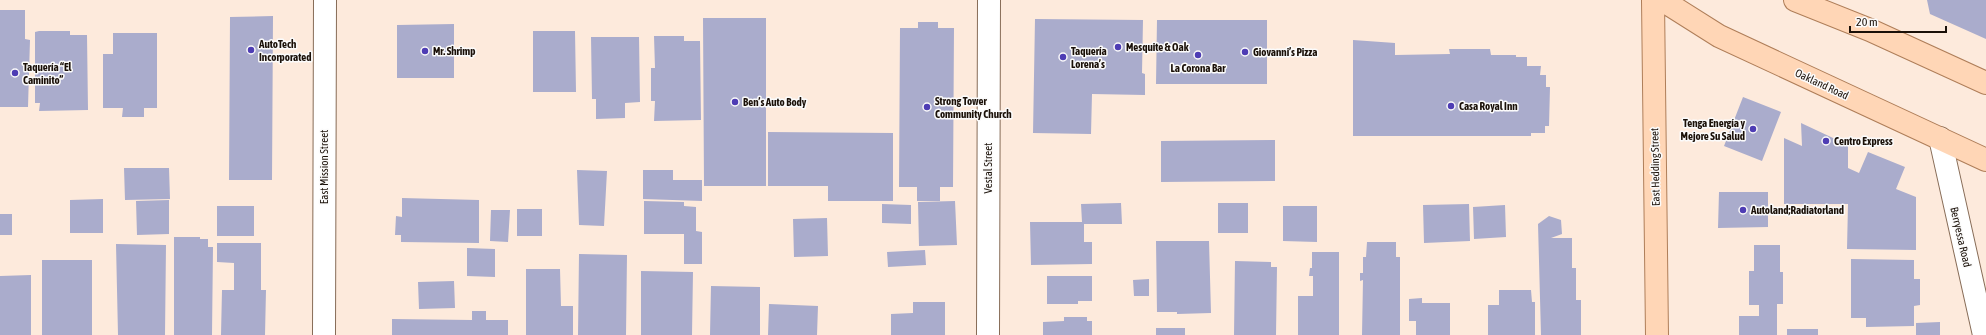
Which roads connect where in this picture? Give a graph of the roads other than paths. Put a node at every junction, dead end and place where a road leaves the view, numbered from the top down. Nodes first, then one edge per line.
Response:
1 (325, 0) edge
2 (989, 0) edge
3 (1653, 0) edge
4 (1662, 0) edge
5 (1795, 0) edge
6 (1986, 83) edge
7 (1940, 138) junction
8 (1986, 160) edge
9 (324, 335) edge
10 (988, 335) edge
11 (1656, 335) edge
12 (1984, 335) edge

1 - 9 street, East Mission Street
2 - 10 street, Vestal Street
3 - 11 main road, East Hedding Street
4 - 7 main road, Oakland Road
5 - 6 main road
7 - 8 main road, Oakland Road
7 - 12 street, Berryessa Road

